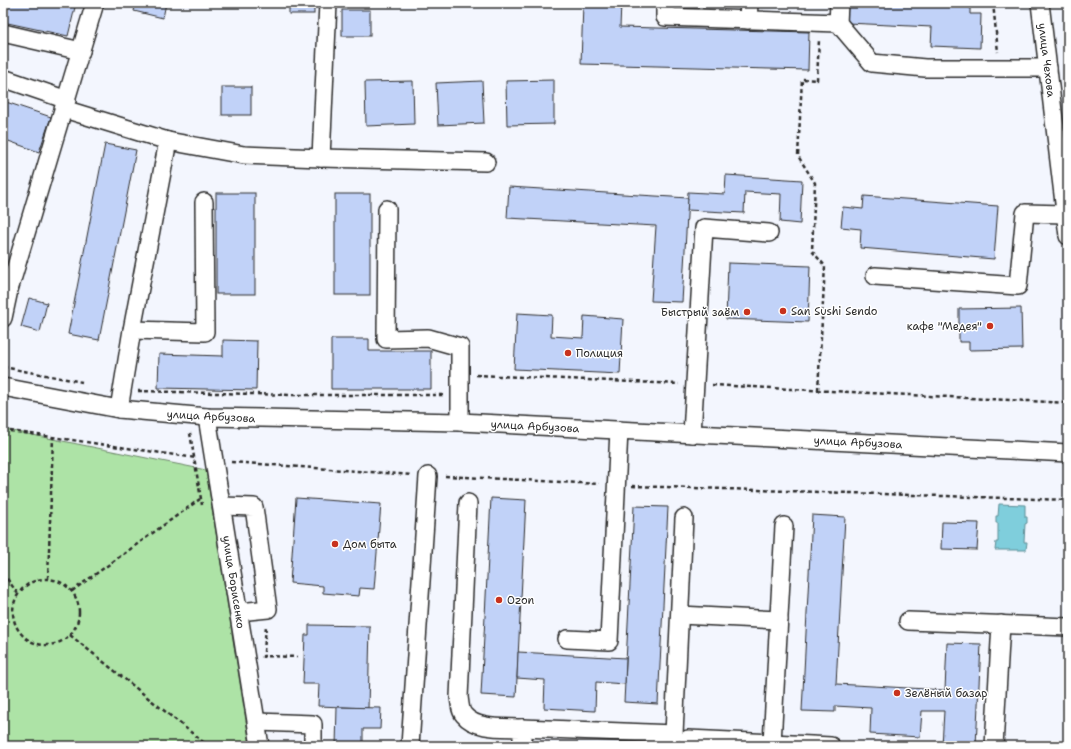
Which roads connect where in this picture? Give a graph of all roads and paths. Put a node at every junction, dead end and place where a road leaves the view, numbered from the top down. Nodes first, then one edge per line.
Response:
1 (95, 3) edge
2 (328, 3) edge
3 (665, 3) edge
4 (749, 3) edge
5 (839, 3) edge
6 (992, 3) edge
7 (1040, 3) edge
8 (748, 20) junction
9 (820, 22) junction
10 (838, 23) junction
11 (3, 33) edge
12 (81, 51) junction
13 (1000, 68) junction
14 (1048, 68) junction
15 (3, 78) edge
16 (65, 105) junction
17 (1060, 110) edge
18 (168, 141) junction
19 (321, 158) junction
20 (486, 162) dead end
21 (204, 202) dead end
22 (387, 209) dead end
23 (1065, 214) junction
24 (769, 233) dead end
25 (1068, 236) edge
26 (9, 268) edge
27 (875, 276) dead end
28 (3, 318) edge
29 (132, 330) junction
30 (3, 367) edge
31 (460, 374) junction
32 (85, 383) dead end
33 (694, 384) junction
34 (3, 388) edge
35 (122, 390) junction
36 (818, 390) junction
37 (460, 395) junction
38 (1068, 403) edge
39 (119, 409) junction
40 (207, 417) junction
41 (460, 422) junction
42 (3, 430) edge
43 (619, 430) junction
44 (692, 434) junction
45 (53, 437) junction
46 (1068, 453) edge
47 (214, 460) junction
48 (428, 476) junction
49 (616, 485) junction
50 (201, 499) dead end
51 (1068, 500) edge
52 (468, 503) dead end
53 (222, 506) junction
54 (684, 518) dead end
55 (784, 526) dead end
56 (3, 573) edge
57 (48, 579) junction
58 (72, 591) junction
59 (18, 594) junction
60 (268, 609) junction
61 (239, 612) junction
62 (680, 615) junction
63 (779, 620) junction
64 (908, 621) dead end
65 (1001, 624) junction
66 (1068, 627) edge
67 (70, 635) junction
68 (567, 639) dead end
69 (263, 656) junction
70 (298, 657) dead end
71 (264, 664) dead end
72 (256, 722) junction
73 (522, 728) junction
74 (684, 739) edge
75 (772, 743) junction
76 (208, 746) edge
77 (260, 746) edge
78 (313, 746) edge
79 (410, 746) edge
80 (522, 746) edge
81 (831, 746) edge
82 (994, 746) edge

1 - 12 street
2 - 19 street
3 - 8 street
4 - 8 street
5 - 10 street
6 - 13 path
7 - 14 street, улица Чехова
8 - 9 street
9 - 10 street
9 - 36 path
10 - 13 street
11 - 12 street
12 - 16 street
13 - 14 street
14 - 17 street, улица Чехова
15 - 16 street
16 - 18 street
16 - 26 street
17 - 23 street, улица Чехова
18 - 19 street
18 - 29 street
19 - 20 street
21 - 29 street
22 - 31 street
23 - 25 street, улица Чехова
23 - 27 street
24 - 33 street
26 - 28 street
29 - 35 street
30 - 32 path
31 - 33 path
31 - 37 street
33 - 36 path
33 - 44 street
34 - 39 street, улица Арбузова
35 - 37 path
35 - 39 street
36 - 38 path
37 - 41 street
39 - 40 street, улица Арбузова
40 - 41 street, улица Арбузова
40 - 47 street, улица Борисенко
41 - 43 street, улица Арбузова
42 - 45 path
43 - 44 street, улица Арбузова
43 - 49 street
44 - 46 street, улица Арбузова
45 - 47 path
45 - 57 path
47 - 48 path
47 - 53 street, улица Борисенко
48 - 49 path
48 - 79 street
49 - 51 path
49 - 68 street
50 - 58 path
52 - 73 street
53 - 60 street
53 - 61 street, улица Борисенко
54 - 62 street
55 - 63 street
56 - 59 path
57 - 58 path
57 - 59 path
58 - 67 path
59 - 67 path
60 - 61 street
60 - 69 path
61 - 72 street, улица Борисенко
62 - 63 street
62 - 74 street
63 - 75 street
64 - 65 street
65 - 66 street
65 - 82 street
67 - 76 path
69 - 70 path
69 - 71 path
72 - 77 street, улица Борисенко
72 - 78 street
73 - 74 street
73 - 80 street
74 - 75 street
75 - 81 street

